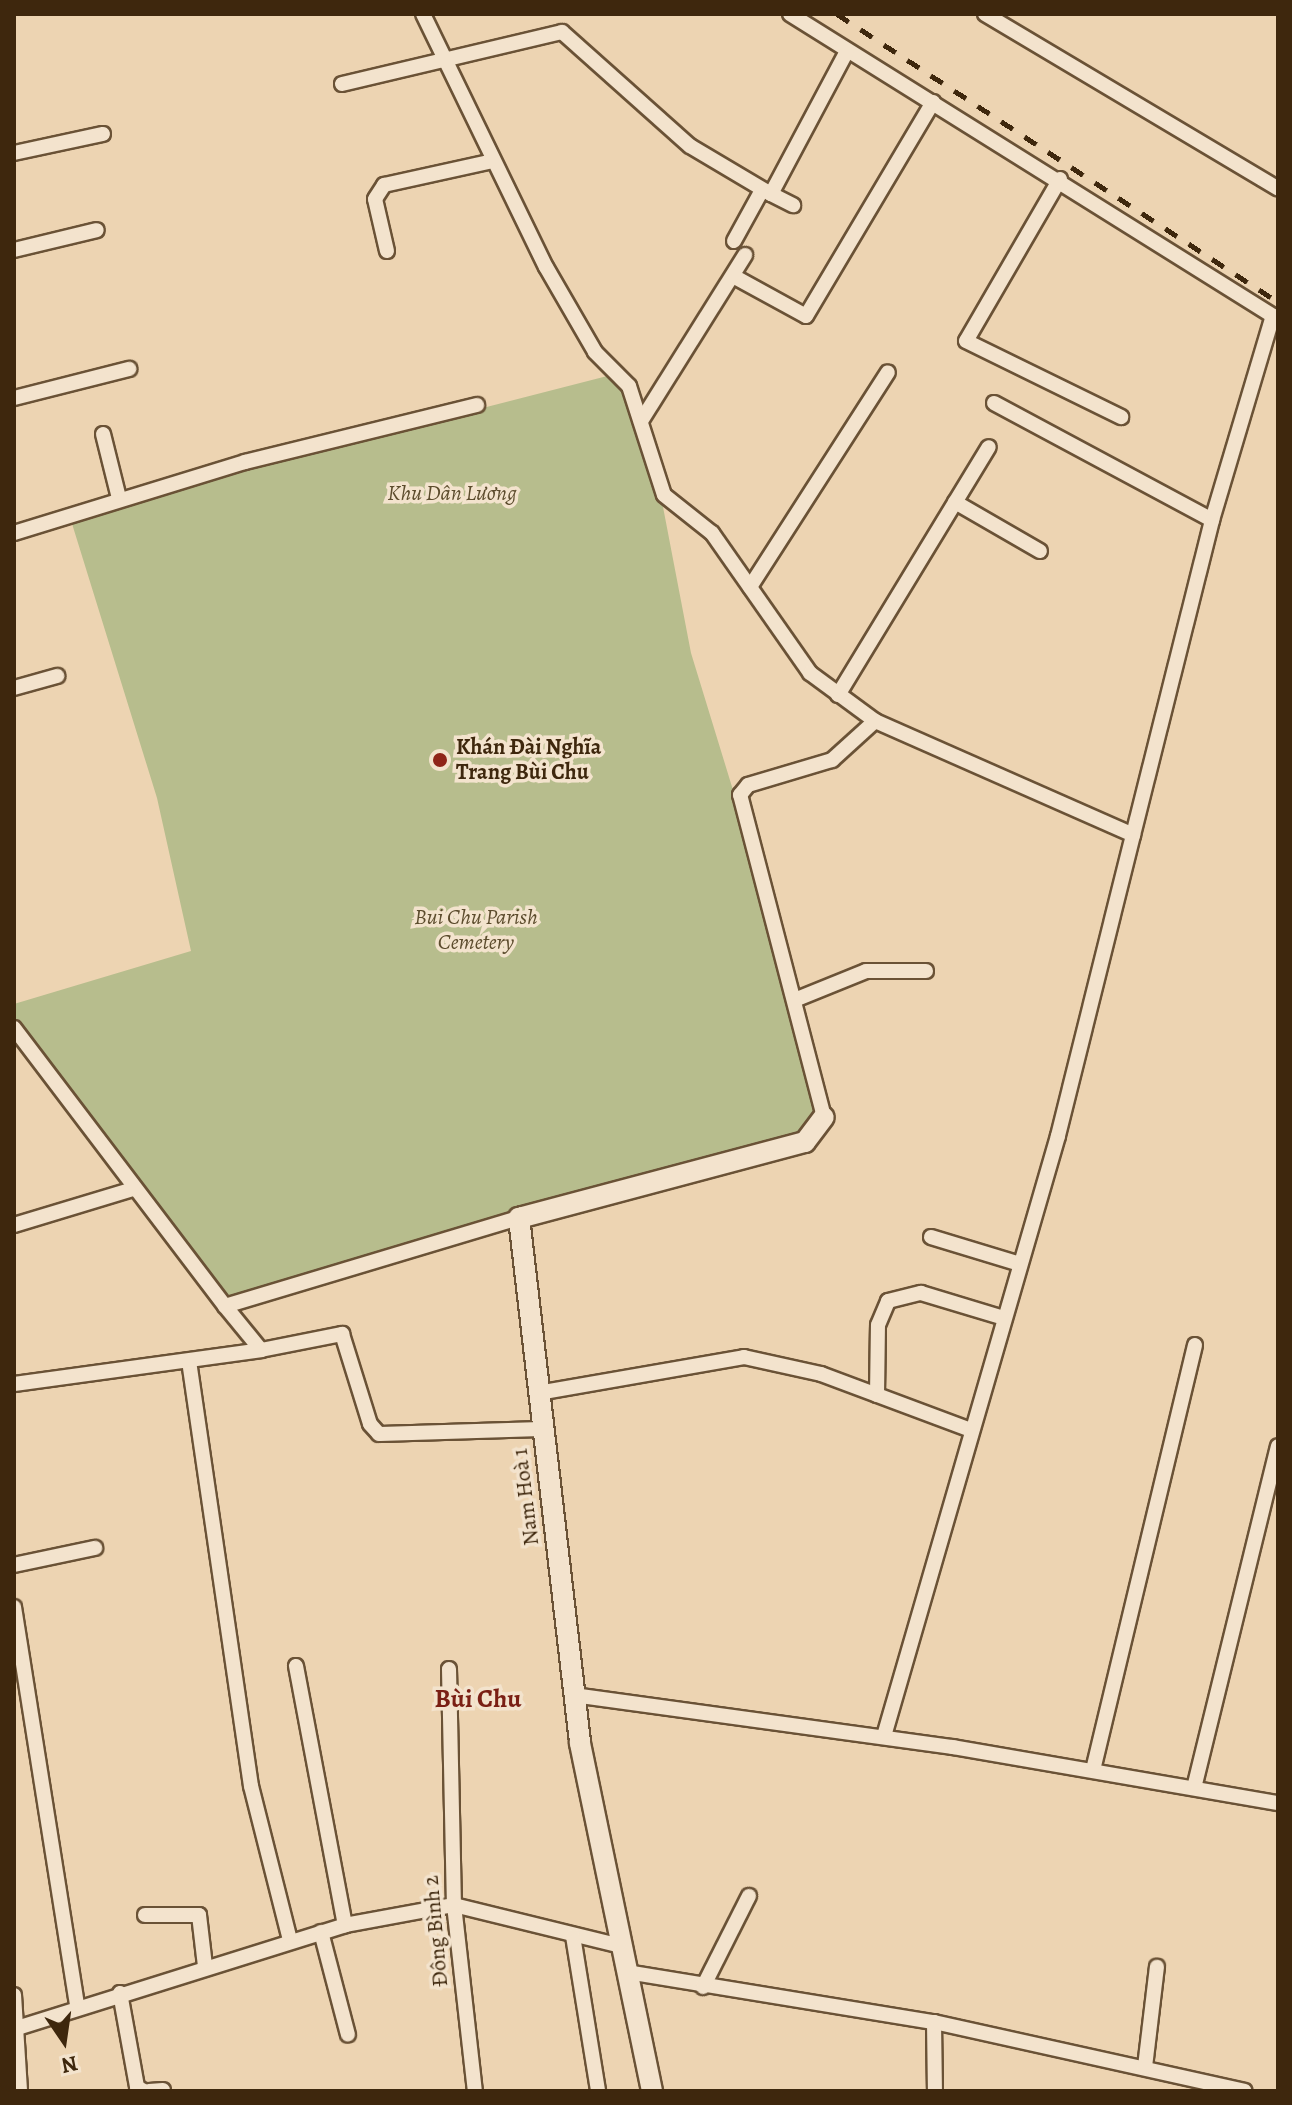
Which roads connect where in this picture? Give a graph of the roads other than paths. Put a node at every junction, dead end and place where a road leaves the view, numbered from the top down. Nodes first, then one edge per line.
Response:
1 (423, 14) edge
2 (790, 14) edge
3 (985, 14) edge
4 (847, 51) junction
5 (442, 58) junction
6 (342, 84) dead end
7 (933, 102) junction
8 (103, 134) dead end
9 (14, 153) edge
10 (489, 162) junction
11 (1060, 179) junction
12 (1278, 189) edge
13 (766, 192) junction
14 (793, 205) dead end
15 (97, 230) dead end
16 (734, 241) dead end
17 (14, 250) edge
18 (387, 251) dead end
19 (745, 255) dead end
20 (733, 276) junction
21 (1276, 317) edge
22 (129, 369) dead end
23 (888, 372) dead end
24 (14, 398) edge
25 (994, 403) dead end
26 (477, 405) dead end
27 (1121, 417) dead end
28 (641, 421) junction
29 (103, 434) dead end
30 (989, 447) dead end
31 (119, 498) junction
32 (955, 502) junction
33 (1212, 520) junction
34 (14, 533) edge
35 (1040, 551) dead end
36 (750, 587) junction
37 (57, 676) dead end
38 (14, 688) edge
39 (838, 695) junction
40 (875, 721) junction
41 (1133, 835) junction
42 (926, 971) dead end
43 (797, 999) junction
44 (14, 1028) edge
45 (824, 1117) joint
46 (133, 1189) junction
47 (519, 1218) junction
48 (14, 1225) edge
49 (931, 1237) dead end
50 (1020, 1264) junction
51 (225, 1306) junction
52 (1004, 1318) junction
53 (1195, 1345) dead end
54 (261, 1350) junction
55 (189, 1361) junction
56 (14, 1384) edge
57 (538, 1393) junction
58 (877, 1395) junction
59 (542, 1429) junction
60 (971, 1430) junction
61 (1278, 1446) edge
62 (95, 1548) dead end
63 (14, 1565) edge
64 (14, 1607) edge
65 (296, 1666) dead end
66 (449, 1669) dead end
67 (573, 1695) junction
68 (884, 1736) junction
69 (1093, 1770) junction
70 (1194, 1788) junction
71 (1278, 1803) edge
72 (749, 1896) dead end
73 (454, 1905) junction
74 (145, 1915) dead end
75 (345, 1925) junction
76 (321, 1932) junction
77 (573, 1936) junction
78 (290, 1940) junction
79 (621, 1946) junction
80 (205, 1966) junction
81 (1157, 1967) dead end
82 (627, 1972) junction
83 (703, 1987) junction
84 (120, 1993) junction
85 (14, 1995) edge
86 (77, 2007) junction
87 (934, 2022) junction
88 (18, 2028) edge
89 (348, 2035) dead end
90 (1145, 2067) junction
91 (163, 2090) edge
92 (20, 2091) edge
93 (146, 2091) edge
94 (475, 2091) edge
95 (598, 2091) edge
96 (652, 2091) edge
97 (935, 2091) edge
98 (1244, 2091) edge

1 - 5 street
2 - 4 street
3 - 12 street
4 - 7 street
4 - 13 street
5 - 6 street
5 - 10 street
5 - 13 street
7 - 11 street
7 - 20 street
8 - 9 street
10 - 18 street
10 - 28 street
11 - 21 street
11 - 27 street
13 - 14 street
13 - 16 street
15 - 17 street
19 - 20 street
20 - 28 street
21 - 33 street
22 - 24 street
23 - 36 street
25 - 33 street
26 - 31 street
28 - 36 street
29 - 31 street
30 - 32 street
31 - 34 street
32 - 35 street
32 - 39 street
33 - 41 street
36 - 39 street
37 - 38 street
39 - 40 street
40 - 41 street
40 - 43 street
41 - 50 street
42 - 43 street
43 - 45 street
44 - 46 street
45 - 47 street
46 - 48 street
46 - 51 street
47 - 51 street
47 - 57 street, Nam Hoà 1
49 - 50 street
50 - 52 street
51 - 54 street
52 - 58 street
52 - 60 street
53 - 69 street
54 - 55 street
54 - 59 street
55 - 56 street
55 - 78 street
57 - 58 street
57 - 59 street, Nam Hoà 1
58 - 60 street
59 - 67 street, Nam Hoà 1
60 - 68 street
61 - 70 street
62 - 63 street
64 - 86 street
65 - 75 street
66 - 73 street, Đông Bình 2
67 - 68 street
67 - 79 street, Nam Hoà 1
68 - 69 street
69 - 70 street
70 - 71 street
72 - 83 street
73 - 75 street
73 - 77 street
73 - 94 street, Đông Bình 2
74 - 80 street
75 - 76 street
76 - 78 street
76 - 89 street
77 - 79 street
77 - 95 street
78 - 80 street
79 - 82 street, Nam Hoà 1
80 - 84 street
81 - 90 street
82 - 83 street
82 - 96 street, Nam Hoà 1
83 - 87 street
84 - 86 street
84 - 93 street
85 - 88 street
86 - 88 street
87 - 90 street
87 - 97 street
88 - 92 street
90 - 98 street
91 - 93 street

